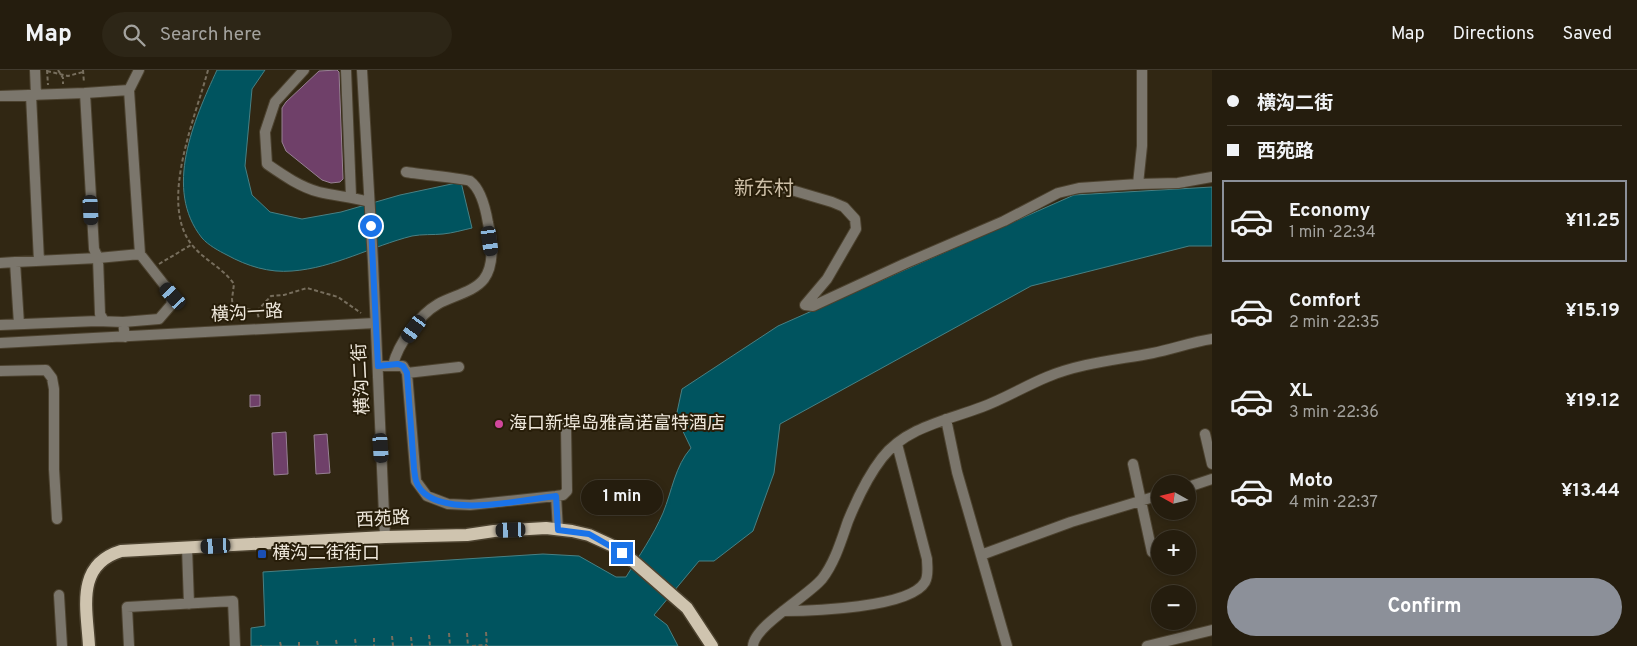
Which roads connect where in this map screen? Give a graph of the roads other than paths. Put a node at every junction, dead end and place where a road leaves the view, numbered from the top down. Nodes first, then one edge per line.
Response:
1 (35, 70) edge
2 (139, 70) edge
3 (304, 70) edge
4 (346, 70) edge
5 (362, 70) edge
6 (1142, 70) edge
7 (129, 90) junction
8 (85, 93) junction
9 (363, 94) junction
10 (34, 95) junction
11 (347, 95) junction
12 (0, 96) edge
13 (406, 172) dead end
14 (1212, 177) edge
15 (1138, 184) junction
16 (778, 186) dead end
17 (352, 196) junction
18 (369, 202) junction
19 (140, 254) junction
20 (98, 258) junction
21 (39, 261) junction
22 (16, 262) junction
23 (0, 263) edge
24 (104, 321) junction
25 (123, 322) junction
26 (375, 323) junction
27 (19, 324) junction
28 (0, 325) edge
29 (125, 337) junction
30 (1212, 339) edge
31 (0, 343) edge
32 (394, 365) junction
33 (378, 366) junction
34 (459, 367) dead end
35 (0, 371) edge
36 (407, 373) junction
37 (946, 419) junction
38 (566, 428) dead end
39 (1205, 434) dead end
40 (897, 444) junction
41 (1132, 464) dead end
42 (1212, 464) edge
43 (1212, 479) edge
44 (1196, 484) edge
45 (556, 496) junction
46 (1151, 498) edge
47 (1140, 501) junction
48 (57, 519) dead end
49 (558, 530) junction
50 (385, 537) junction
51 (187, 547) junction
52 (1151, 548) edge
53 (981, 555) junction
54 (59, 595) dead end
55 (189, 604) junction
56 (783, 611) junction
57 (1212, 630) edge
58 (1187, 636) junction
59 (62, 646) edge
60 (89, 646) edge
61 (129, 646) edge
62 (236, 646) edge
63 (712, 646) edge
64 (752, 646) edge
65 (1007, 646) edge
66 (1147, 646) edge
67 (1182, 646) edge

1 - 10 street
2 - 7 street
3 - 17 street
4 - 11 street
5 - 9 street, 横沟二街
6 - 15 street
7 - 8 street
7 - 19 street
8 - 10 street
8 - 20 street
9 - 11 street
9 - 18 street, 横沟二街
10 - 12 street
10 - 21 street
11 - 17 street
13 - 32 street
14 - 15 street
15 - 16 street
17 - 18 street
18 - 26 street, 横沟二街
19 - 20 street
19 - 25 street
20 - 21 street
20 - 24 street
21 - 22 street
22 - 23 street
22 - 27 street
24 - 25 street
24 - 27 street
25 - 29 street
26 - 29 street, 横沟一路
26 - 33 street, 横沟二街
27 - 28 street
29 - 31 street, 横沟一路
30 - 37 street
32 - 33 street
32 - 36 street
33 - 50 street, 横沟二街
34 - 36 street
35 - 48 street
36 - 45 street
37 - 40 street
37 - 53 street
38 - 45 street
39 - 42 street
40 - 56 street
40 - 56 street
41 - 47 street
43 - 44 street
45 - 49 street
46 - 47 street
47 - 52 street
47 - 53 street
49 - 50 main road, 西苑路
49 - 63 main road, 西苑路
50 - 51 main road, 西苑路
51 - 55 street
51 - 60 main road, 西苑路
53 - 65 street
54 - 59 street
55 - 61 street
55 - 62 street
56 - 64 street
57 - 58 street
58 - 66 street
58 - 67 street

